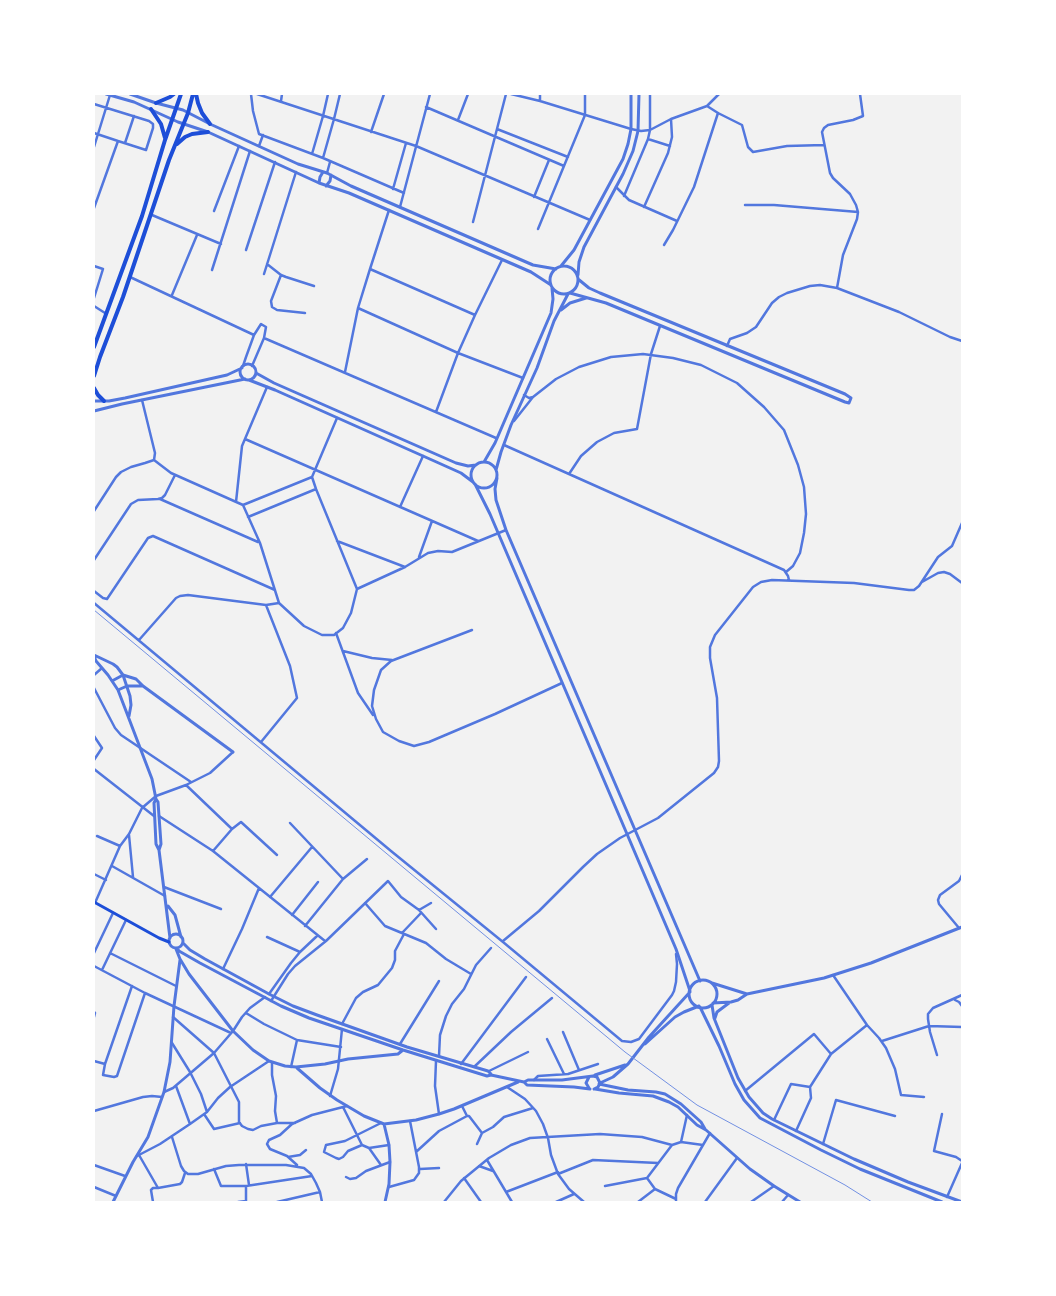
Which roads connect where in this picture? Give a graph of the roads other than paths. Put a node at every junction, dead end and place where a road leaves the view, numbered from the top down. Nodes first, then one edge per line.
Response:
1 (108, 94) edge
2 (132, 94) edge
3 (174, 94) edge
4 (181, 94) edge
5 (194, 94) edge
6 (250, 94) edge
7 (257, 94) edge
8 (282, 94) edge
9 (328, 94) edge
10 (340, 94) edge
11 (384, 94) edge
12 (430, 94) edge
13 (468, 94) edge
14 (506, 94) edge
15 (510, 94) edge
16 (540, 94) edge
17 (586, 94) edge
18 (631, 94) edge
19 (638, 94) edge
20 (650, 94) edge
21 (719, 94) edge
22 (860, 94) edge
23 (281, 101) junction
24 (540, 101) junction
25 (156, 103) junction
26 (94, 104) edge
27 (707, 106) junction
28 (106, 107) junction
29 (426, 107) junction
30 (176, 108) junction
31 (151, 109) junction
32 (188, 113) junction
33 (718, 114) junction
34 (584, 115) junction
35 (134, 116) junction
36 (323, 116) junction
37 (172, 119) junction
38 (334, 119) junction
39 (671, 119) junction
40 (458, 120) junction
41 (184, 124) junction
42 (210, 124) junction
43 (497, 129) junction
44 (631, 130) junction
45 (650, 130) junction
46 (638, 131) junction
47 (208, 132) junction
48 (372, 132) junction
49 (96, 134) edge
50 (263, 135) junction
51 (495, 136) junction
52 (648, 139) junction
53 (165, 140) junction
54 (118, 141) junction
55 (406, 143) junction
56 (125, 144) junction
57 (175, 145) junction
58 (824, 145) junction
59 (239, 146) junction
60 (259, 146) junction
61 (416, 146) junction
62 (670, 146) junction
63 (94, 147) edge
64 (250, 151) junction
65 (312, 154) junction
66 (568, 156) junction
67 (323, 158) junction
68 (549, 160) junction
69 (275, 162) junction
70 (330, 162) junction
71 (564, 166) junction
72 (296, 172) junction
73 (327, 173) junction
74 (484, 176) junction
75 (319, 183) junction
76 (326, 186) junction
77 (616, 187) junction
78 (393, 189) junction
79 (404, 193) junction
80 (534, 196) junction
81 (624, 196) junction
82 (548, 203) junction
83 (745, 205) dead end
84 (400, 207) junction
85 (644, 207) junction
86 (94, 208) edge
87 (389, 210) junction
88 (214, 211) dead end
89 (858, 212) junction
90 (152, 215) junction
91 (590, 220) junction
92 (677, 221) junction
93 (473, 222) dead end
94 (538, 229) dead end
95 (197, 235) junction
96 (221, 244) junction
97 (664, 245) dead end
98 (246, 250) dead end
99 (502, 260) junction
100 (267, 264) junction
101 (94, 266) edge
102 (561, 266) junction
103 (370, 268) junction
104 (556, 269) junction
105 (212, 270) dead end
106 (264, 274) dead end
107 (281, 275) junction
108 (130, 277) junction
109 (578, 277) junction
110 (314, 286) dead end
111 (552, 286) junction
112 (837, 288) junction
113 (569, 294) junction
114 (94, 295) edge
115 (171, 296) junction
116 (589, 298) junction
117 (94, 306) edge
118 (358, 308) junction
119 (558, 312) junction
120 (106, 313) junction
121 (305, 313) dead end
122 (475, 315) junction
123 (660, 326) junction
124 (254, 335) junction
125 (264, 338) junction
126 (962, 342) edge
127 (727, 346) junction
128 (94, 347) edge
129 (458, 353) junction
130 (651, 354) junction
131 (252, 366) junction
132 (242, 367) junction
133 (345, 372) junction
134 (256, 373) junction
135 (94, 376) edge
136 (523, 378) junction
137 (247, 380) junction
138 (266, 386) junction
139 (94, 388) edge
140 (524, 395) junction
141 (533, 397) junction
142 (94, 400) edge
143 (142, 400) junction
144 (104, 401) junction
145 (94, 411) edge
146 (436, 412) junction
147 (337, 418) junction
148 (511, 424) junction
149 (496, 438) junction
150 (245, 439) junction
151 (503, 444) junction
152 (423, 456) junction
153 (154, 460) junction
154 (484, 462) junction
155 (476, 465) junction
156 (314, 469) junction
157 (496, 470) junction
158 (569, 474) junction
159 (174, 475) junction
160 (312, 477) junction
161 (497, 478) junction
162 (474, 483) junction
163 (316, 489) junction
164 (160, 499) junction
165 (236, 502) junction
166 (243, 505) junction
167 (400, 507) junction
168 (94, 512) edge
169 (248, 517) junction
170 (432, 521) junction
171 (962, 523) edge
172 (506, 530) junction
173 (498, 534) junction
174 (337, 541) junction
175 (478, 542) junction
176 (260, 543) junction
177 (418, 559) junction
178 (94, 560) edge
179 (405, 566) junction
180 (786, 572) junction
181 (789, 580) junction
182 (921, 582) junction
183 (962, 583) edge
184 (357, 589) junction
185 (275, 590) junction
186 (94, 591) edge
187 (94, 603) edge
188 (279, 603) junction
189 (266, 605) junction
190 (472, 630) dead end
191 (336, 633) junction
192 (139, 640) junction
193 (343, 652) junction
194 (94, 655) edge
195 (393, 660) junction
196 (102, 668) junction
197 (94, 675) edge
198 (123, 675) junction
199 (112, 681) junction
200 (562, 683) junction
201 (127, 684) junction
202 (143, 686) junction
203 (94, 688) edge
204 (118, 690) junction
205 (128, 716) junction
206 (376, 718) junction
207 (94, 736) edge
208 (261, 742) junction
209 (140, 746) junction
210 (233, 752) joint
211 (94, 760) edge
212 (94, 769) edge
213 (191, 782) junction
214 (186, 785) junction
215 (156, 798) junction
216 (142, 808) junction
217 (157, 816) junction
218 (290, 823) dead end
219 (232, 829) junction
220 (634, 830) junction
221 (129, 834) junction
222 (627, 834) junction
223 (97, 836) dead end
224 (120, 846) junction
225 (312, 847) junction
226 (213, 850) junction
227 (277, 855) dead end
228 (367, 859) dead end
229 (112, 866) junction
230 (94, 874) edge
231 (962, 875) edge
232 (133, 877) junction
233 (343, 879) junction
234 (106, 880) junction
235 (318, 882) dead end
236 (164, 887) junction
237 (259, 888) junction
238 (166, 896) junction
239 (270, 897) junction
240 (94, 903) edge
241 (364, 903) junction
242 (431, 903) dead end
243 (166, 905) junction
244 (221, 908) dead end
245 (420, 912) junction
246 (113, 913) junction
247 (292, 915) junction
248 (126, 920) junction
249 (305, 926) junction
250 (961, 927) edge
251 (436, 929) dead end
252 (403, 933) junction
253 (317, 936) junction
254 (181, 937) junction
255 (268, 937) dead end
256 (170, 940) junction
257 (326, 942) junction
258 (503, 942) junction
259 (182, 943) junction
260 (176, 948) junction
261 (491, 948) dead end
262 (676, 949) junction
263 (300, 952) junction
264 (94, 953) edge
265 (110, 953) junction
266 (180, 959) junction
267 (94, 966) edge
268 (223, 969) junction
269 (102, 970) junction
270 (471, 974) junction
271 (833, 975) junction
272 (526, 977) dead end
273 (439, 981) dead end
274 (700, 981) junction
275 (712, 983) junction
276 (132, 986) junction
277 (176, 986) junction
278 (690, 991) junction
279 (146, 993) junction
280 (269, 994) junction
281 (746, 994) junction
282 (962, 995) edge
283 (264, 997) junction
284 (274, 997) junction
285 (552, 998) dead end
286 (954, 1000) junction
287 (271, 1001) junction
288 (731, 1002) junction
289 (712, 1004) junction
290 (174, 1006) junction
291 (962, 1006) edge
292 (699, 1007) junction
293 (94, 1012) edge
294 (246, 1012) junction
295 (173, 1017) junction
296 (94, 1018) edge
297 (714, 1018) junction
298 (342, 1024) junction
299 (867, 1025) junction
300 (929, 1026) junction
301 (962, 1027) edge
302 (342, 1029) junction
303 (232, 1032) junction
304 (563, 1032) dead end
305 (547, 1039) dead end
306 (296, 1040) junction
307 (882, 1041) junction
308 (172, 1043) junction
309 (400, 1044) junction
310 (341, 1047) junction
311 (639, 1049) junction
312 (403, 1050) junction
313 (528, 1052) dead end
314 (214, 1053) junction
315 (831, 1054) junction
316 (937, 1055) dead end
317 (439, 1057) junction
318 (340, 1060) junction
319 (94, 1061) edge
320 (436, 1061) junction
321 (271, 1062) junction
322 (105, 1064) junction
323 (461, 1064) junction
324 (598, 1064) dead end
325 (628, 1064) junction
326 (291, 1067) junction
327 (296, 1067) junction
328 (474, 1067) junction
329 (580, 1070) junction
330 (488, 1071) junction
331 (190, 1072) junction
332 (564, 1074) junction
333 (616, 1074) junction
334 (492, 1075) junction
335 (591, 1076) junction
336 (534, 1080) junction
337 (519, 1081) junction
338 (524, 1082) junction
339 (600, 1084) junction
340 (616, 1084) junction
341 (176, 1085) junction
342 (230, 1087) junction
343 (506, 1087) junction
344 (810, 1087) junction
345 (593, 1089) junction
346 (164, 1092) junction
347 (745, 1092) junction
348 (330, 1096) junction
349 (924, 1097) dead end
350 (162, 1098) junction
351 (345, 1106) junction
352 (462, 1106) junction
353 (533, 1108) junction
354 (94, 1111) edge
355 (205, 1113) junction
356 (439, 1114) junction
357 (942, 1114) dead end
358 (687, 1115) junction
359 (467, 1116) junction
360 (894, 1116) dead end
361 (774, 1120) junction
362 (410, 1121) junction
363 (240, 1123) junction
364 (277, 1123) junction
365 (295, 1123) junction
366 (382, 1123) junction
367 (190, 1124) junction
368 (706, 1130) junction
369 (796, 1131) junction
370 (710, 1133) junction
371 (482, 1134) junction
372 (357, 1135) junction
373 (172, 1137) junction
374 (548, 1138) junction
375 (681, 1142) junction
376 (476, 1144) dead end
377 (703, 1144) junction
378 (823, 1144) junction
379 (362, 1145) junction
380 (389, 1145) junction
381 (672, 1145) junction
382 (369, 1148) junction
383 (306, 1150) dead end
384 (416, 1152) junction
385 (138, 1156) junction
386 (288, 1157) junction
387 (737, 1158) junction
388 (487, 1160) junction
389 (390, 1162) junction
390 (962, 1162) edge
391 (658, 1163) junction
392 (246, 1164) junction
393 (94, 1165) edge
394 (381, 1165) junction
395 (478, 1166) junction
396 (298, 1167) junction
397 (439, 1168) dead end
398 (214, 1169) junction
399 (420, 1169) junction
400 (494, 1172) junction
401 (186, 1173) junction
402 (558, 1173) junction
403 (125, 1176) junction
404 (312, 1176) junction
405 (346, 1177) dead end
406 (464, 1178) junction
407 (647, 1178) junction
408 (247, 1185) junction
409 (605, 1186) dead end
410 (774, 1186) junction
411 (94, 1187) edge
412 (388, 1187) junction
413 (158, 1188) junction
414 (654, 1189) junction
415 (320, 1192) junction
416 (506, 1192) junction
417 (574, 1194) junction
418 (116, 1196) junction
419 (788, 1196) junction
420 (947, 1197) junction
421 (676, 1200) edge
422 (113, 1202) edge
423 (154, 1202) edge
424 (238, 1202) edge
425 (277, 1202) edge
426 (322, 1202) edge
427 (385, 1202) edge
428 (444, 1202) edge
429 (481, 1202) edge
430 (512, 1202) edge
431 (556, 1202) edge
432 (584, 1202) edge
433 (638, 1202) edge
434 (706, 1202) edge
435 (751, 1202) edge
436 (782, 1202) edge
437 (800, 1202) edge
438 (942, 1202) edge
439 (962, 1202) edge

1 - 28 street
1 - 31 street
2 - 25 street
3 - 25 main road
4 - 30 main road
5 - 32 main road
5 - 42 main road
6 - 50 street
7 - 23 street
8 - 23 street
9 - 36 street
10 - 38 street
11 - 48 street
12 - 29 street
13 - 40 street
14 - 43 street
15 - 24 street
16 - 24 street
17 - 34 street
18 - 44 street
19 - 46 street
20 - 45 street
21 - 27 street
22 - 58 street
23 - 36 street
24 - 34 street
25 - 30 street
26 - 28 street
27 - 33 street
27 - 39 street
28 - 35 street
28 - 49 street
29 - 40 street
29 - 61 street
30 - 32 street
30 - 37 main road
31 - 37 street
31 - 53 main road
32 - 41 main road
32 - 42 street
33 - 58 street
33 - 92 street
34 - 44 street
34 - 66 street
35 - 56 street
35 - 56 street
36 - 38 street
36 - 65 street
37 - 41 street
37 - 53 main road
38 - 48 street
38 - 67 street
39 - 45 street
39 - 62 street
40 - 51 street
41 - 47 street
41 - 57 main road
42 - 60 street
43 - 51 street
43 - 66 street
44 - 46 street
44 - 91 street
45 - 46 street
45 - 52 street
46 - 77 street
47 - 57 main road
47 - 59 street
48 - 55 street
49 - 54 street
49 - 63 street
50 - 60 street
50 - 65 street
51 - 68 street
51 - 74 street
52 - 62 street
52 - 81 street
53 - 120 main road
54 - 56 street
54 - 86 street
55 - 61 street
55 - 78 street
57 - 90 main road
58 - 89 street
59 - 64 street
59 - 88 street
60 - 73 street
61 - 74 street
61 - 79 street
62 - 85 street
64 - 69 street
64 - 96 street
65 - 67 street
66 - 71 street
67 - 70 street
68 - 71 street
68 - 80 street
69 - 72 street
69 - 98 street
70 - 73 street
70 - 78 street
71 - 82 street
72 - 75 street
72 - 100 street
73 - 75 street
73 - 76 street
73 - 84 street
74 - 80 street
74 - 93 street
75 - 76 street
76 - 87 street
77 - 81 street
77 - 109 street
78 - 79 street
79 - 84 street
80 - 82 street
81 - 85 street
82 - 91 street
82 - 94 street
83 - 89 street
84 - 104 street
85 - 92 street
87 - 99 street
87 - 103 street
89 - 112 street
90 - 95 street
90 - 108 main road
91 - 102 street
92 - 97 street
95 - 96 street
95 - 115 street
96 - 105 street
99 - 111 street
99 - 122 street
100 - 106 street
100 - 107 street
101 - 114 street
102 - 104 street
102 - 109 street
103 - 118 street
103 - 122 street
104 - 111 street
107 - 110 street
107 - 121 street
108 - 115 street
108 - 135 main road
109 - 113 street
109 - 127 street
111 - 113 street
111 - 136 street
112 - 126 street
112 - 127 street
113 - 116 street
113 - 119 street
115 - 124 street
116 - 119 street
116 - 123 street
117 - 120 street
118 - 129 street
118 - 133 street
119 - 140 street
120 - 128 main road
122 - 129 street
123 - 127 street
123 - 130 street
124 - 125 street
124 - 132 street
125 - 131 street
125 - 133 street
129 - 136 street
129 - 146 street
130 - 141 street
130 - 158 street
130 - 180 street
131 - 132 street
131 - 134 street
132 - 137 street
132 - 144 street
133 - 146 street
134 - 137 street
134 - 155 street
136 - 149 street
137 - 138 street
137 - 143 street
138 - 147 street
138 - 150 street
139 - 144 main road
140 - 141 street
140 - 148 street
141 - 148 street
142 - 144 street
143 - 145 street
143 - 153 street
146 - 149 street
147 - 152 street
147 - 156 street
148 - 151 street
149 - 154 street
150 - 156 street
150 - 165 street
151 - 157 street
151 - 158 street
152 - 162 street
152 - 167 street
153 - 159 street
153 - 168 street
154 - 155 street
154 - 157 street
155 - 162 street
156 - 160 street
156 - 167 street
157 - 161 street
158 - 180 street
159 - 164 street
159 - 165 street
160 - 163 street
160 - 166 street
161 - 162 street
161 - 172 street
162 - 173 street
163 - 169 street
163 - 174 street
164 - 176 street
164 - 178 street
165 - 166 street
166 - 169 street
167 - 170 street
169 - 176 street
170 - 175 street
170 - 177 street
171 - 182 street
172 - 173 street
172 - 220 street
173 - 175 street
173 - 200 street
174 - 179 street
174 - 184 street
175 - 177 street
176 - 185 street
177 - 179 street
179 - 184 street
180 - 181 street
181 - 182 street
181 - 220 street
182 - 183 street
184 - 191 street
185 - 186 street
185 - 188 street
187 - 192 street
188 - 189 street
188 - 191 street
189 - 192 street
189 - 208 street
190 - 195 street
191 - 193 street
192 - 208 street
193 - 195 street
193 - 206 street
194 - 196 street
194 - 198 street
195 - 206 street
196 - 197 street
196 - 199 street
198 - 199 street
198 - 201 street
198 - 202 street
199 - 204 street
200 - 206 street
200 - 222 street
201 - 202 street
201 - 204 street
201 - 205 street
202 - 210 street
203 - 209 street
204 - 205 street
205 - 209 street
207 - 211 street
208 - 258 street
209 - 213 street
209 - 215 street
210 - 213 street
212 - 216 street
213 - 214 street
214 - 215 street
214 - 219 street
215 - 216 street
215 - 217 street
216 - 217 street
216 - 221 street
217 - 226 street
217 - 236 street
218 - 225 street
219 - 226 street
219 - 227 street
220 - 222 street
220 - 274 street
221 - 224 street
221 - 232 street
222 - 258 street
222 - 262 street
223 - 224 street
224 - 229 street
225 - 233 street
225 - 239 street
226 - 237 street
228 - 233 street
229 - 232 street
229 - 234 street
230 - 234 street
231 - 250 street
232 - 238 street
233 - 249 street
234 - 240 street
235 - 247 street
236 - 238 street
236 - 244 street
237 - 239 street
237 - 268 street
238 - 243 street
239 - 247 street
240 - 246 main road
241 - 245 street
241 - 252 street
241 - 257 street
242 - 245 street
243 - 254 street
243 - 256 street
245 - 251 street
245 - 252 street
246 - 248 main road
246 - 264 street
247 - 249 street
248 - 256 main road
248 - 265 street
249 - 253 street
250 - 271 street
252 - 270 street
252 - 298 street
253 - 257 street
253 - 263 street
254 - 256 street
254 - 259 street
255 - 263 street
256 - 260 street
257 - 284 street
258 - 262 street
259 - 260 street
259 - 268 street
260 - 266 street
260 - 283 street
261 - 270 street
262 - 278 street
263 - 280 street
265 - 269 street
265 - 277 street
266 - 277 street
266 - 303 street
267 - 269 street
268 - 280 street
269 - 276 street
270 - 317 street
271 - 281 street
271 - 299 street
272 - 323 street
273 - 309 street
274 - 275 street
274 - 278 street
275 - 281 street
275 - 289 street
276 - 279 street
276 - 322 street
277 - 290 street
278 - 292 street
278 - 311 street
279 - 290 street
279 - 322 street
280 - 283 street
280 - 284 street
281 - 288 street
282 - 286 street
283 - 287 street
283 - 294 street
284 - 287 street
284 - 298 street
285 - 328 street
286 - 291 street
286 - 300 street
287 - 302 street
288 - 289 street
288 - 297 street
289 - 292 street
289 - 297 street
290 - 295 street
290 - 303 street
292 - 311 street
292 - 438 street
293 - 296 street
294 - 303 street
294 - 306 street
295 - 308 street
295 - 314 street
297 - 347 street
298 - 309 street
299 - 307 street
299 - 315 street
300 - 301 street
300 - 307 street
300 - 316 street
302 - 310 street
302 - 312 street
303 - 314 street
303 - 321 street
304 - 329 street
305 - 332 street
306 - 310 street
306 - 326 street
307 - 349 street
308 - 331 street
308 - 346 street
309 - 317 street
310 - 318 street
311 - 325 street
312 - 318 street
312 - 320 street
313 - 330 street
314 - 331 street
314 - 342 street
315 - 344 street
315 - 347 street
317 - 323 street
318 - 327 street
318 - 348 street
319 - 322 street
320 - 334 street
320 - 356 street
321 - 326 street
321 - 342 street
321 - 364 street
323 - 328 street
324 - 329 street
325 - 333 street
325 - 335 street
326 - 327 street
327 - 348 street
328 - 330 street
329 - 332 street
330 - 334 street
331 - 341 street
331 - 355 street
332 - 336 street
333 - 339 street
333 - 340 street
334 - 337 street
335 - 336 street
335 - 339 street
335 - 345 street
336 - 338 street
337 - 338 street
337 - 343 street
338 - 345 street
339 - 340 street
339 - 345 street
340 - 368 street
341 - 346 street
341 - 367 street
342 - 355 street
342 - 363 street
343 - 352 street
343 - 353 street
344 - 361 street
344 - 369 street
345 - 358 street
346 - 350 street
347 - 361 street
348 - 351 street
350 - 354 street
350 - 385 street
351 - 365 street
351 - 366 street
351 - 372 street
352 - 356 street
352 - 359 street
353 - 371 street
353 - 374 street
355 - 363 street
355 - 367 street
356 - 362 street
357 - 390 street
358 - 368 street
358 - 375 street
359 - 371 street
359 - 384 street
360 - 378 street
361 - 369 street
362 - 366 street
362 - 384 street
363 - 364 street
364 - 365 street
365 - 386 street
366 - 372 street
366 - 380 street
367 - 373 street
368 - 370 street
369 - 378 street
370 - 377 street
370 - 387 street
371 - 376 street
372 - 379 street
372 - 379 street
373 - 385 street
373 - 401 street
374 - 381 street
374 - 388 street
374 - 402 street
375 - 377 street
375 - 381 street
377 - 421 street
378 - 420 street
379 - 382 street
380 - 382 street
380 - 389 street
381 - 391 street
382 - 394 street
383 - 386 street
384 - 399 street
385 - 403 street
385 - 413 street
386 - 396 street
387 - 410 street
387 - 434 street
388 - 395 street
388 - 400 street
389 - 394 street
389 - 412 street
390 - 420 street
391 - 402 street
391 - 407 street
392 - 396 street
392 - 398 street
392 - 408 street
393 - 403 street
394 - 405 street
395 - 400 street
395 - 406 street
396 - 404 street
397 - 399 street
398 - 401 street
398 - 408 street
399 - 412 street
400 - 416 street
401 - 413 street
402 - 416 street
402 - 417 street
403 - 418 street
404 - 408 street
404 - 415 street
406 - 428 street
406 - 429 street
407 - 409 street
407 - 414 street
408 - 424 street
410 - 419 street
410 - 435 street
411 - 418 street
412 - 427 street
413 - 423 street
414 - 421 street
414 - 433 street
415 - 425 street
415 - 426 street
416 - 430 street
417 - 431 street
417 - 432 street
418 - 422 street
419 - 436 street
419 - 437 street
420 - 439 street

